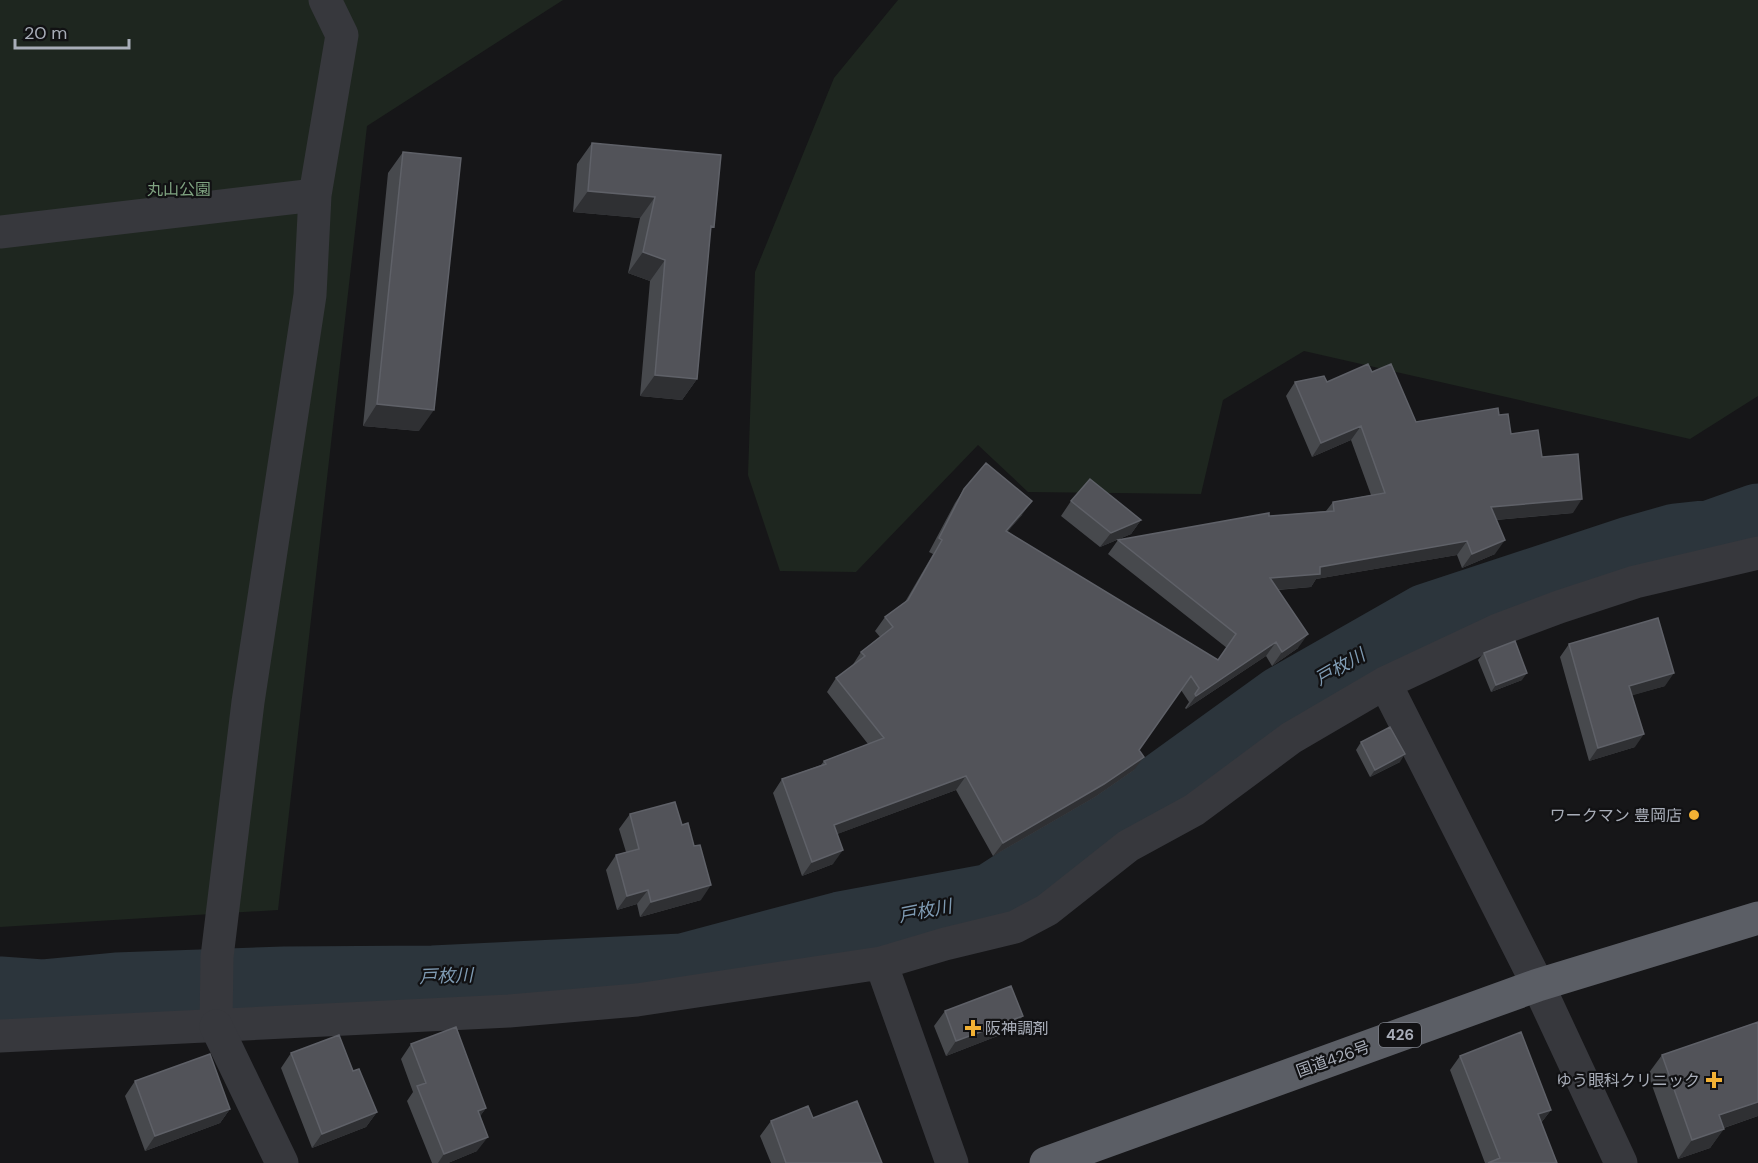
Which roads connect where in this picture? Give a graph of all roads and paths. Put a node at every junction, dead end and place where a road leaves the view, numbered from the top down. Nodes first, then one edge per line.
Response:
1 (325, 0) edge
2 (315, 195) junction
3 (0, 232) edge
4 (1758, 553) edge
5 (1385, 683) junction
6 (1758, 918) edge
7 (881, 963) junction
8 (1538, 985) junction
9 (216, 1026) junction
10 (0, 1036) edge
11 (282, 1163) edge
12 (952, 1163) edge
13 (1046, 1163) edge
14 (1621, 1163) edge

1 - 2 street
2 - 3 street
2 - 9 street
4 - 5 street
5 - 7 street
5 - 8 street
6 - 8 highway, 国道426号 / 426
7 - 9 street
7 - 12 street
8 - 13 highway, 国道426号 / 426
8 - 14 street
9 - 10 street
9 - 11 street

